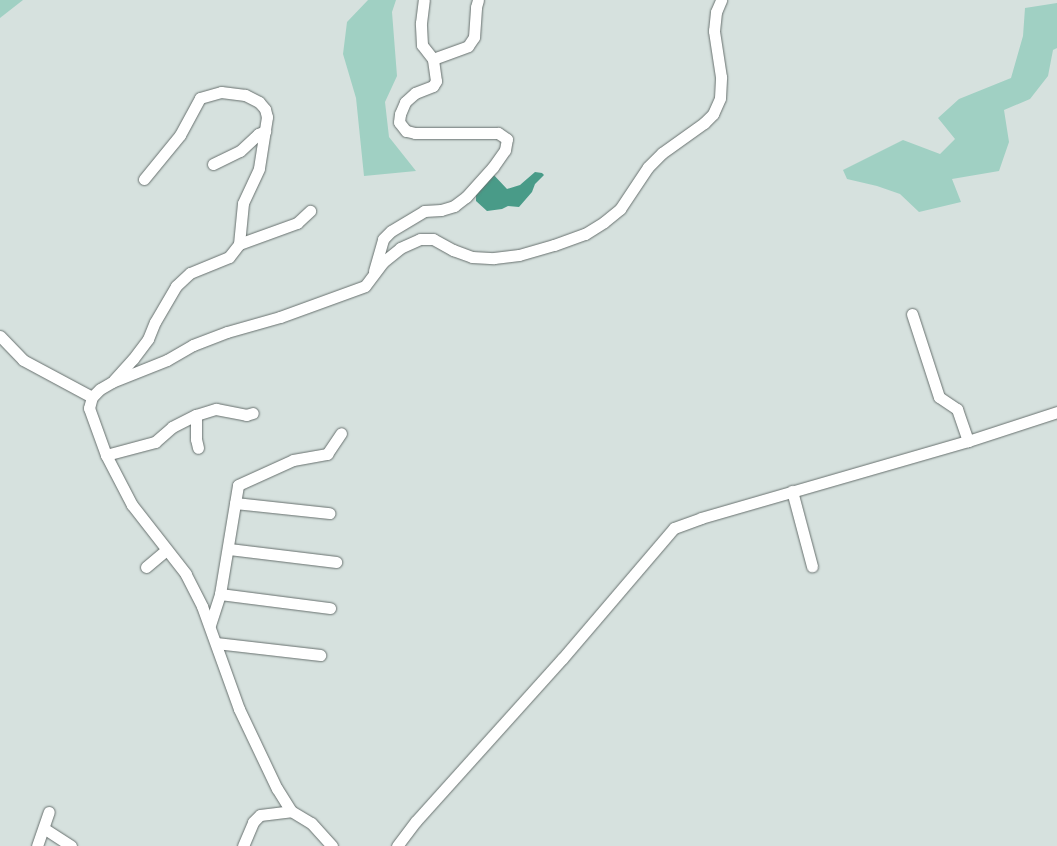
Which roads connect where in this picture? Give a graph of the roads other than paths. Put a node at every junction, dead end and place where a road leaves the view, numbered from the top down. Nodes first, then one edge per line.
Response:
1 (424, 0) edge
2 (478, 0) edge
3 (721, 0) edge
4 (433, 59) junction
5 (265, 131) junction
6 (213, 164) dead end
7 (144, 179) dead end
8 (310, 211) dead end
9 (239, 244) junction
10 (373, 276) junction
11 (912, 314) dead end
12 (0, 336) edge
13 (112, 382) junction
14 (92, 397) junction
15 (1057, 412) edge
16 (253, 413) dead end
17 (196, 416) junction
18 (341, 433) dead end
19 (968, 441) junction
20 (198, 448) dead end
21 (106, 455) junction
22 (792, 491) junction
23 (235, 503) junction
24 (329, 513) dead end
25 (228, 549) junction
26 (166, 550) junction
27 (336, 562) dead end
28 (812, 566) dead end
29 (146, 567) dead end
30 (220, 594) junction
31 (330, 608) dead end
32 (210, 625) junction
33 (216, 643) junction
34 (320, 654) dead end
35 (292, 811) junction
36 (49, 812) dead end
37 (45, 829) junction
38 (37, 846) edge
39 (69, 846) edge
40 (243, 846) edge
41 (332, 846) edge
42 (398, 846) edge

1 - 4 street
2 - 4 street
3 - 10 street
4 - 10 street
5 - 6 street
5 - 7 street
5 - 9 street
8 - 9 street
9 - 13 street
10 - 13 street
11 - 19 street
12 - 14 street
13 - 14 street
14 - 21 street
15 - 19 street
16 - 17 street
17 - 20 street
17 - 21 street
18 - 23 street
19 - 22 street
21 - 26 street
22 - 28 street
22 - 42 street
23 - 24 street
23 - 25 street
25 - 27 street
25 - 30 street
26 - 29 street
26 - 32 street
30 - 31 street
30 - 32 street
32 - 33 street
33 - 34 street
33 - 35 street
35 - 40 street
35 - 41 street
36 - 37 street
37 - 38 street
37 - 39 street

